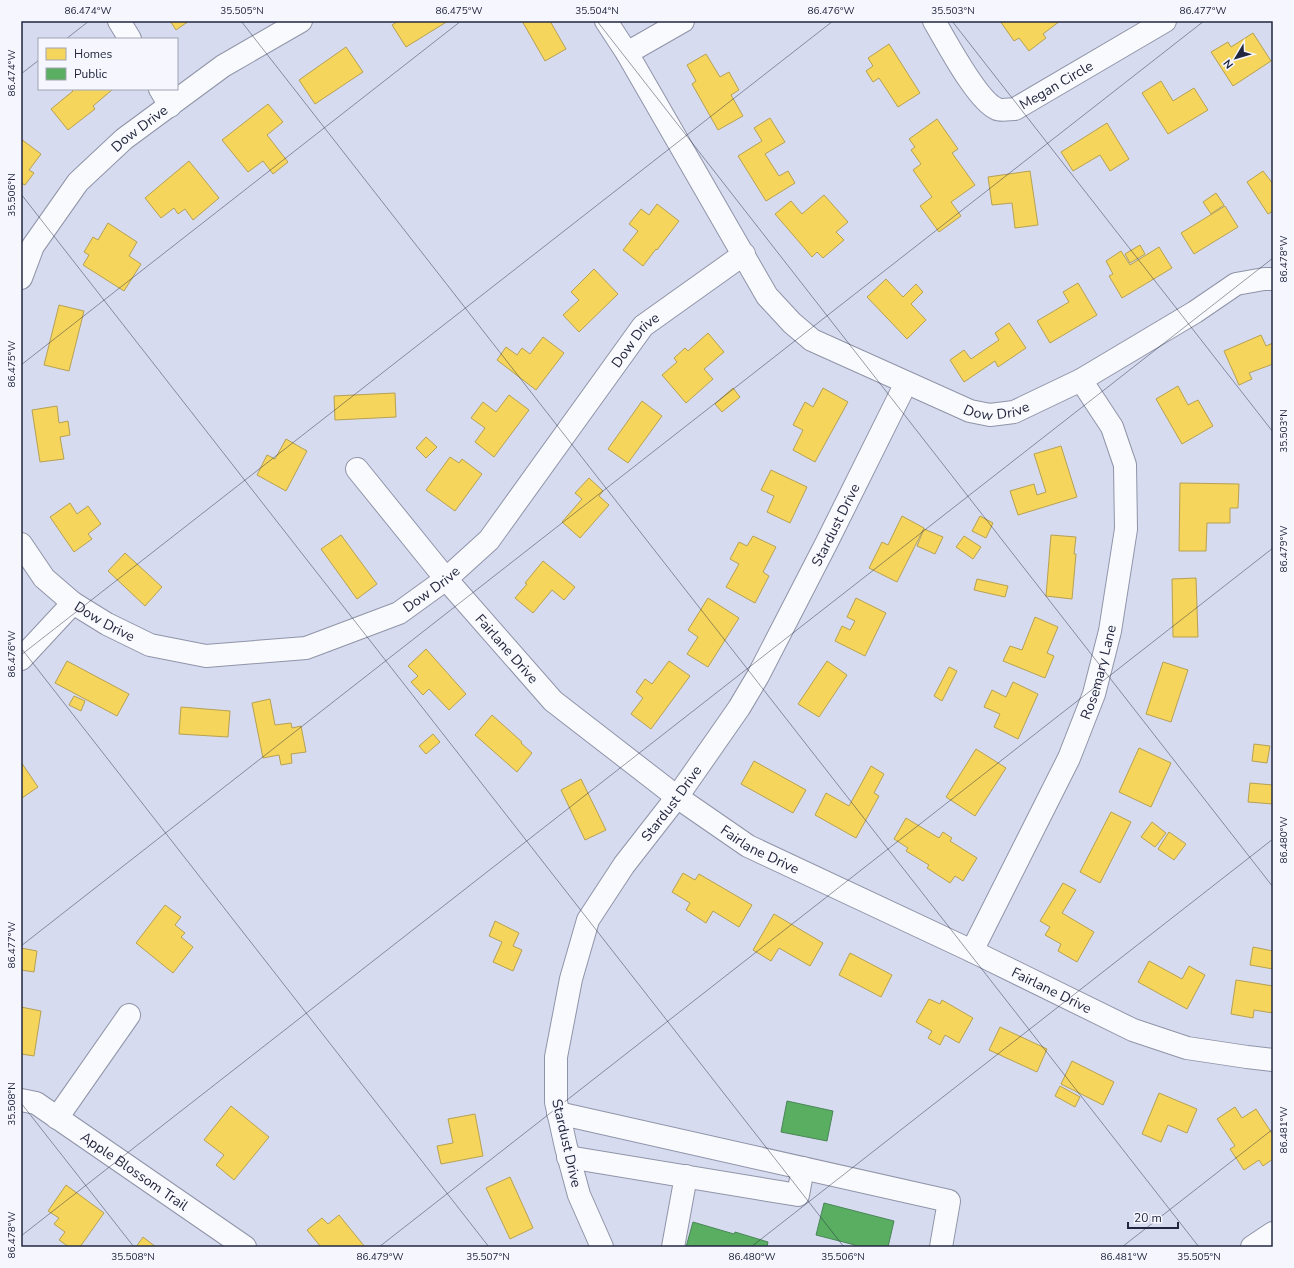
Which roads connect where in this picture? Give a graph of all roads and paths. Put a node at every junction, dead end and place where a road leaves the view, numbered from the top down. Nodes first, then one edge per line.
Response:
1 (119, 21) edge
2 (301, 21) edge
3 (606, 21) edge
4 (683, 21) edge
5 (934, 21) edge
6 (1165, 21) edge
7 (129, 38) edge
8 (627, 54) junction
9 (165, 97) edge
10 (744, 254) junction
11 (21, 278) edge
12 (1273, 279) edge
13 (1082, 380) junction
14 (906, 383) junction
15 (357, 469) dead end
16 (21, 544) edge
17 (446, 579) junction
18 (73, 603) junction
19 (21, 659) edge
20 (677, 797) junction
21 (972, 951) junction
22 (129, 1015) dead end
23 (1273, 1060) edge
24 (21, 1100) edge
25 (558, 1113) junction
26 (57, 1118) junction
27 (568, 1157) junction
28 (803, 1168) junction
29 (686, 1176) junction
30 (1273, 1234) edge
31 (245, 1247) edge
32 (602, 1247) edge
33 (673, 1247) edge
34 (941, 1247) edge
35 (1252, 1247) edge

1 - 7 street
2 - 9 street, Dow Drive
3 - 8 street, Dow Drive
4 - 8 street
5 - 6 street, Megan Circle
8 - 10 street, Dow Drive
9 - 11 street, Dow Drive
10 - 14 street, Dow Drive
10 - 17 street, Dow Drive
12 - 13 street, Dow Drive
13 - 14 street, Dow Drive
13 - 21 street, Rosemary Lane
14 - 20 street, Stardust Drive
15 - 17 street, Fairlane Drive
16 - 18 street, Dow Drive
17 - 18 street, Dow Drive
17 - 20 street, Fairlane Drive
18 - 19 street
20 - 21 street, Fairlane Drive
20 - 25 street, Stardust Drive
21 - 23 street, Fairlane Drive
22 - 26 street
24 - 26 street, Apple Blossom Trail
25 - 27 street, Stardust Drive
25 - 28 street
26 - 31 street, Apple Blossom Trail
27 - 29 street
27 - 32 street, Stardust Drive
28 - 29 street
28 - 34 street
29 - 33 street
30 - 35 street

